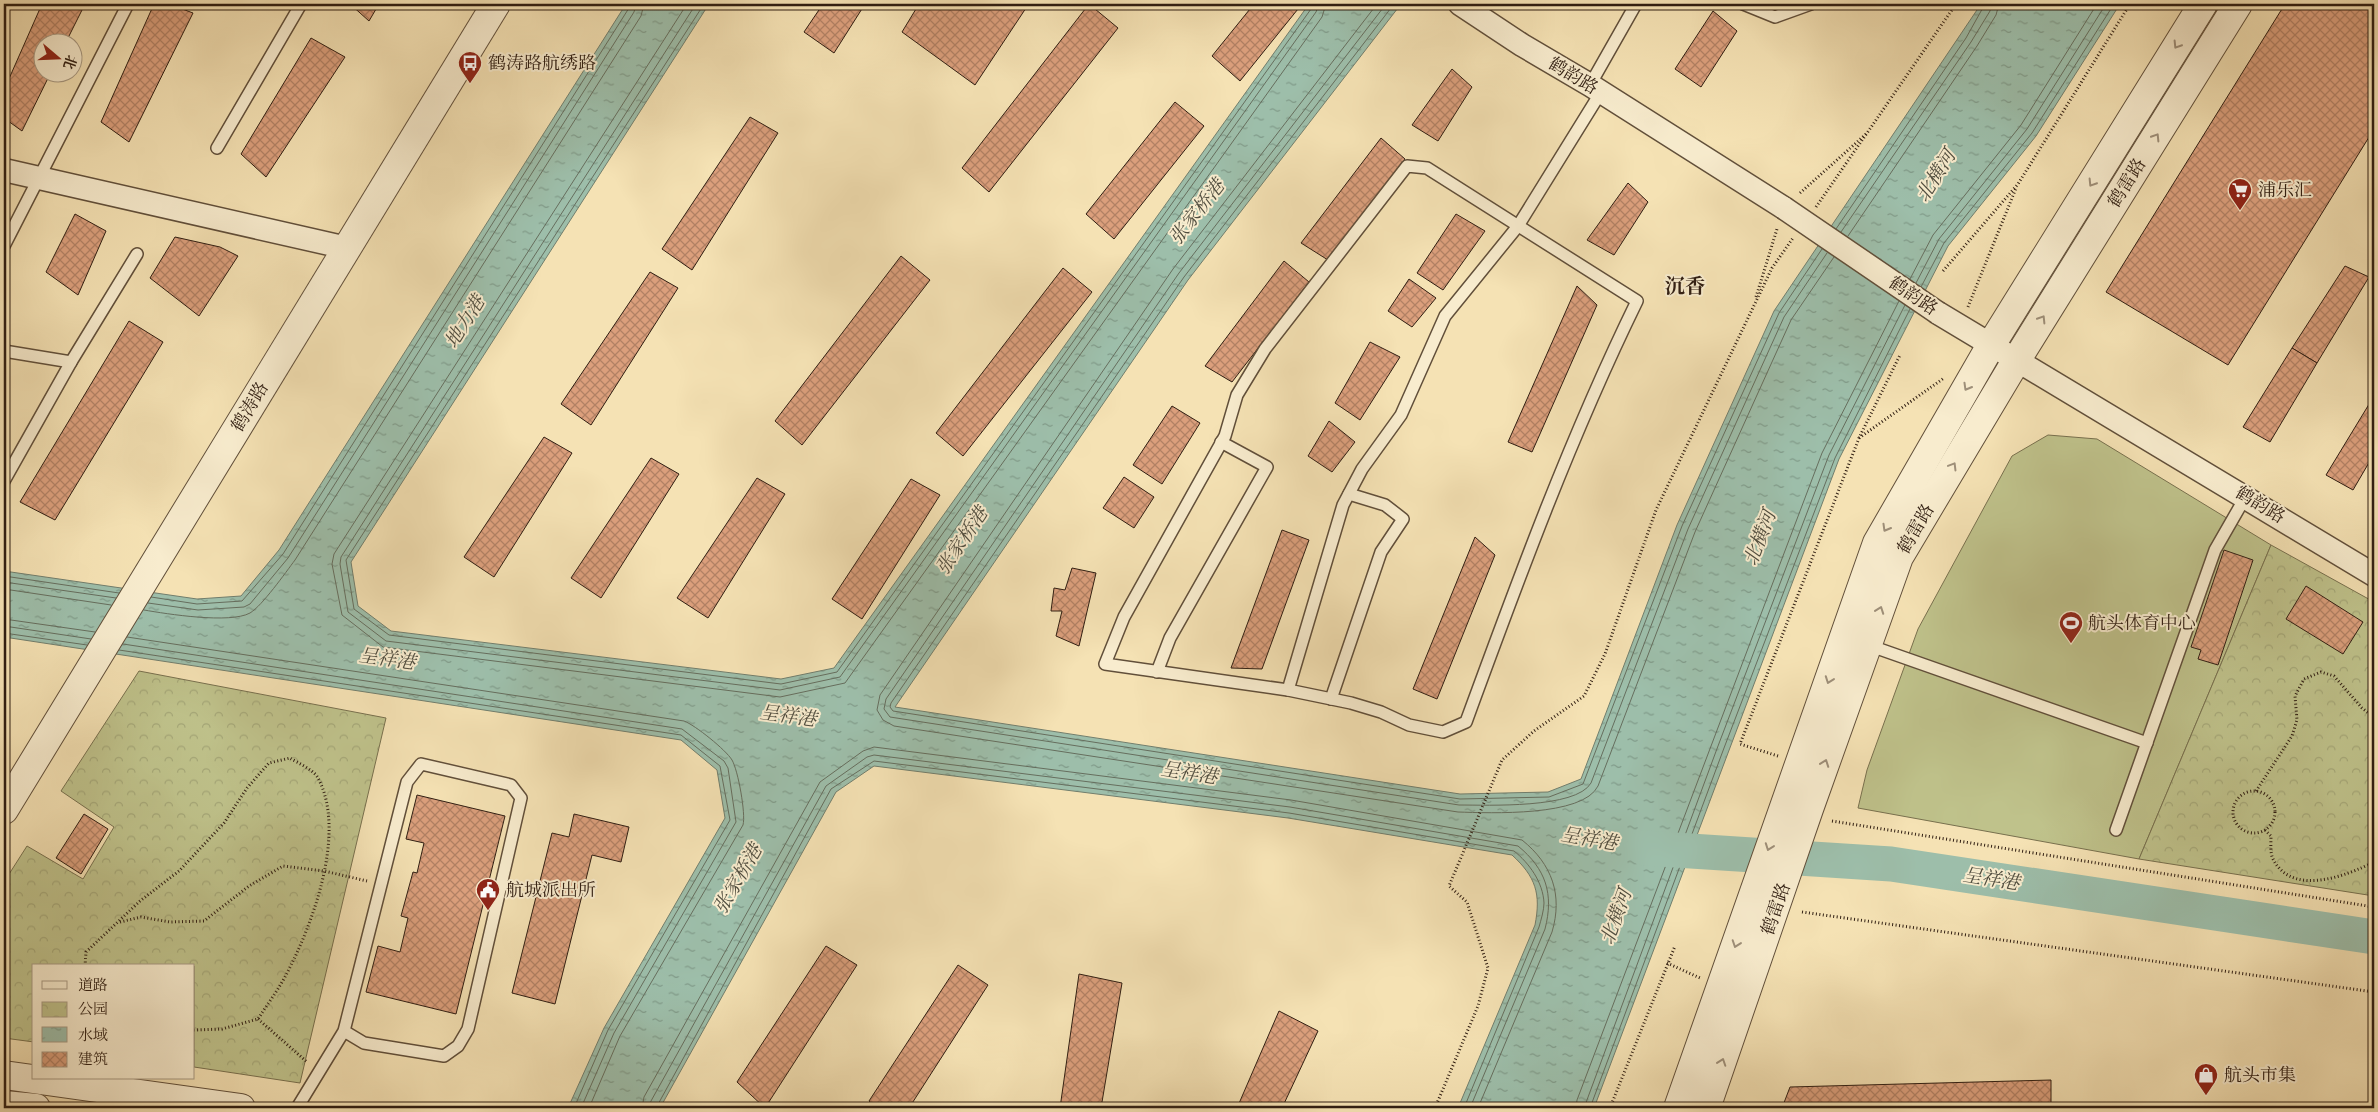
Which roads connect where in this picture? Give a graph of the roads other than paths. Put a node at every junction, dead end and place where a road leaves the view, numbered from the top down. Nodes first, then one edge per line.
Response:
1 (128, 4) edge
2 (301, 4) edge
3 (496, 4) edge
4 (1460, 4) edge
5 (1636, 4) edge
6 (1744, 4) edge
7 (1811, 4) edge
8 (2203, 4) edge
9 (2238, 4) edge
10 (1595, 89) junction
11 (218, 148) dead end
12 (4, 170) edge
13 (40, 178) junction
14 (1518, 226) junction
15 (4, 246) edge
16 (347, 248) junction
17 (137, 254) dead end
18 (1991, 345) junction
19 (4, 351) edge
20 (2016, 361) junction
21 (71, 362) junction
22 (1221, 442) junction
23 (4, 481) edge
24 (1349, 494) junction
25 (2246, 496) junction
26 (2374, 575) edge
27 (1868, 645) junction
28 (1158, 672) junction
29 (1288, 690) junction
30 (1331, 699) junction
31 (2147, 743) junction
32 (4, 810) edge
33 (1809, 811) junction
34 (2116, 830) dead end
35 (344, 1031) junction
36 (4, 1074) edge
37 (32, 1078) edge
38 (46, 1080) edge
39 (4, 1105) edge
40 (36, 1108) edge
41 (241, 1108) edge
42 (297, 1108) edge
43 (1678, 1108) edge
44 (1706, 1108) edge

1 - 13 lane
2 - 11 lane
3 - 16 street, 鹤涛路
4 - 10 street, 鹤韵路
5 - 10 lane
6 - 7 lane
8 -> 18 street, 鹤雷路
20 -> 9 street, 鹤雷路
10 - 14 lane
10 - 18 street, 鹤韵路, bridge
12 - 13 street
13 - 15 lane
13 - 16 street
14 - 22 lane
14 - 24 lane
14 - 30 lane
16 - 32 street, 鹤涛路
17 - 21 lane
18 - 20 street, 鹤韵路
18 -> 33 street, 鹤雷路
19 - 21 lane
20 - 25 street, 鹤韵路
27 -> 20 street, 鹤雷路
21 - 23 lane
22 - 28 lane
22 - 28 lane
24 - 29 lane
24 - 30 lane
25 - 26 street, 鹤韵路
25 - 31 lane
27 - 31 lane
33 -> 27 street, 鹤雷路
28 - 29 lane
29 - 30 lane
31 - 34 lane
33 -> 43 street, 鹤雷路
44 -> 33 street, 鹤雷路
35 - 35 lane
35 - 42 lane
36 - 37 street
38 - 41 street
39 - 40 street

